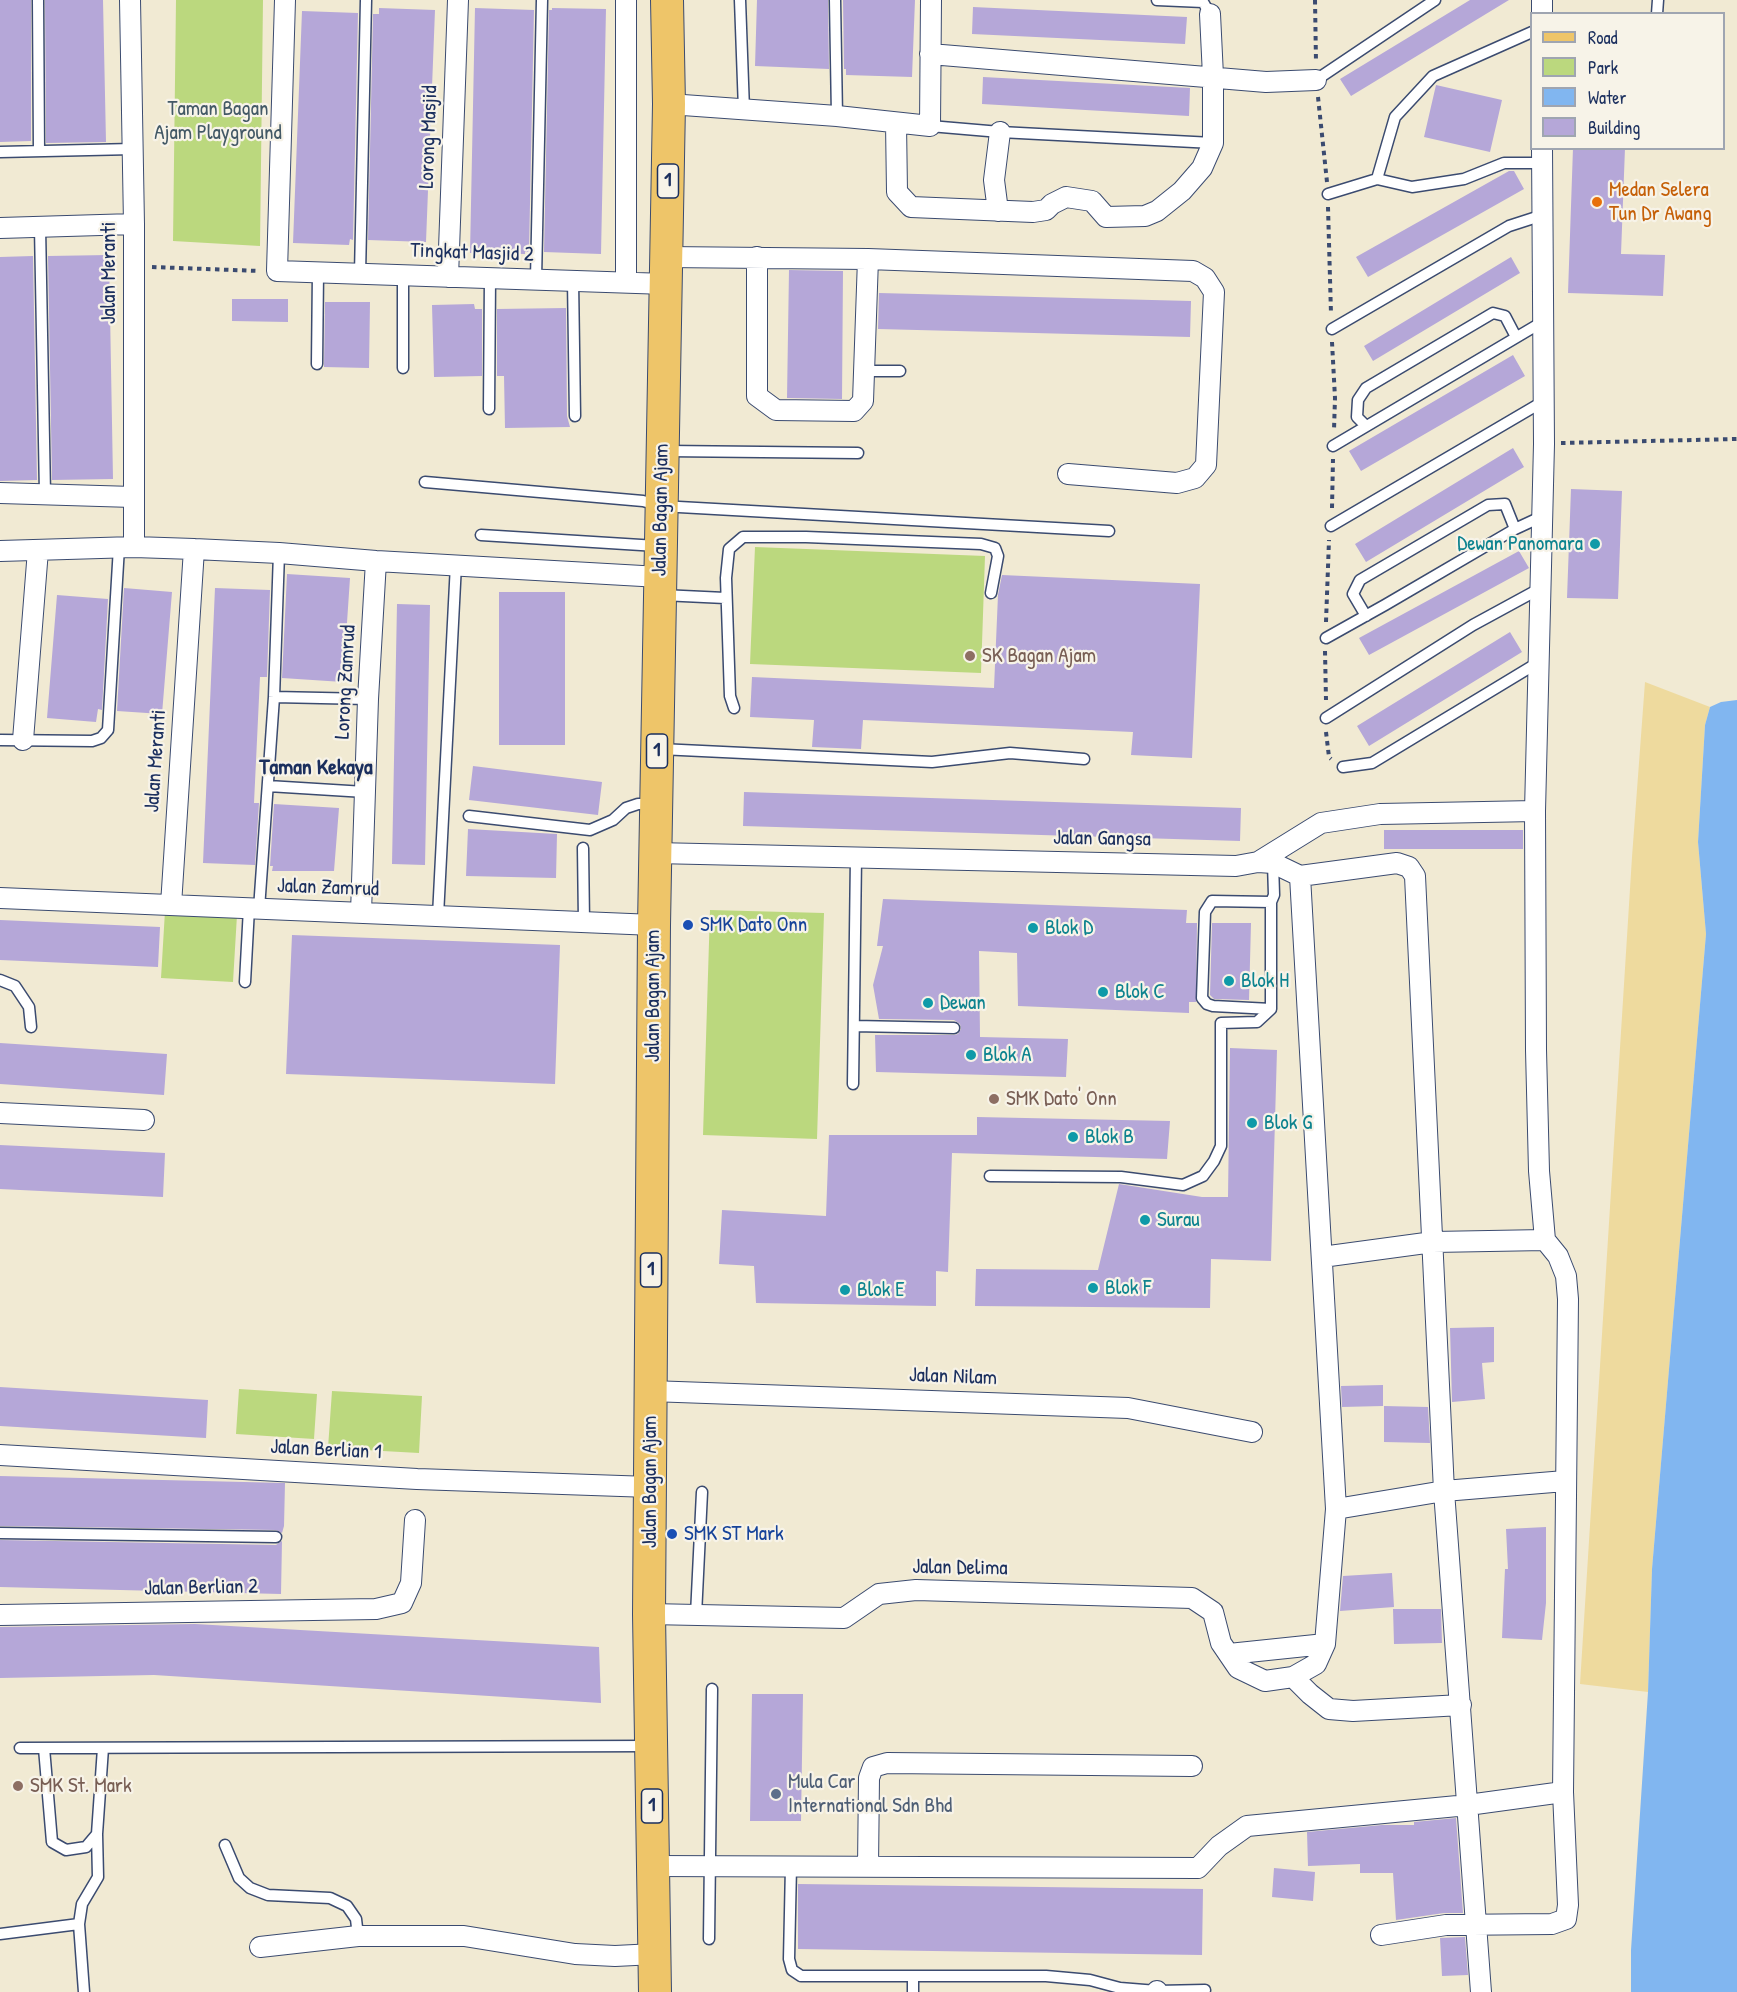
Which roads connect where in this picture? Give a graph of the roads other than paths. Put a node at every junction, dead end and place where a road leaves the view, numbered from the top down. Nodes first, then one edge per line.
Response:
1 (38, 0) edge
2 (130, 0) edge
3 (285, 0) edge
4 (366, 0) edge
5 (458, 0) edge
6 (542, 0) edge
7 (626, 0) edge
8 (667, 0) edge
9 (740, 0) edge
10 (836, 0) edge
11 (931, 0) edge
12 (1157, 0) edge
13 (1436, 0) edge
14 (1210, 14) joint
15 (1530, 33) edge
16 (930, 54) junction
17 (1213, 76) junction
18 (1316, 80) joint
19 (669, 104) junction
20 (744, 110) junction
21 (837, 116) junction
22 (896, 123) junction
23 (930, 126) junction
24 (1000, 132) junction
25 (1213, 143) junction
26 (133, 149) junction
27 (39, 151) junction
28 (0, 152) edge
29 (1542, 156) edge
30 (1377, 179) junction
31 (1328, 194) road end
32 (998, 211) junction
33 (1543, 215) junction
34 (134, 224) junction
35 (40, 227) junction
36 (0, 228) edge
37 (756, 257) junction
38 (868, 259) junction
39 (666, 271) junction
40 (318, 273) junction
41 (360, 274) junction
42 (403, 275) junction
43 (448, 276) junction
44 (490, 278) junction
45 (536, 279) junction
46 (573, 280) junction
47 (626, 282) junction
48 (1544, 321) junction
49 (1332, 329) road end
50 (1516, 337) junction
51 (317, 364) dead end
52 (403, 368) dead end
53 (900, 370) dead end
54 (866, 371) junction
55 (1544, 401) junction
56 (489, 409) dead end
57 (575, 416) dead end
58 (1366, 426) junction
59 (1333, 446) road end
60 (662, 451) junction
61 (858, 453) dead end
62 (1068, 474) dead end
63 (425, 482) dead end
64 (0, 493) edge
65 (45, 495) junction
66 (133, 497) junction
67 (662, 506) junction
68 (1543, 516) junction
69 (1331, 526) road end
70 (1515, 529) junction
71 (1109, 531) dead end
72 (481, 535) dead end
73 (126, 547) junction
74 (661, 547) junction
75 (194, 549) junction
76 (38, 550) junction
77 (0, 552) edge
78 (279, 553) junction
79 (376, 561) junction
80 (456, 564) junction
81 (660, 586) junction
82 (1541, 588) junction
83 (992, 593) dead end
84 (725, 598) junction
85 (1366, 616) junction
86 (1326, 638) road end
87 (1539, 662) junction
88 (274, 697) junction
89 (368, 699) junction
90 (734, 708) dead end
91 (1326, 718) road end
92 (0, 740) edge
93 (23, 740) junction
94 (657, 748) junction
95 (1084, 759) dead end
96 (1343, 766) road end
97 (268, 786) junction
98 (365, 792) junction
99 (656, 804) junction
100 (1535, 811) junction
101 (469, 816) dead end
102 (583, 848) dead end
103 (655, 853) junction
104 (856, 857) junction
105 (1266, 862) junction
106 (1300, 876) junction
107 (0, 898) edge
108 (1271, 902) junction
109 (171, 905) junction
110 (254, 908) junction
111 (361, 913) junction
112 (438, 916) junction
113 (584, 922) junction
114 (654, 925) junction
115 (0, 980) edge
116 (245, 982) dead end
117 (1271, 1009) junction
118 (855, 1026) junction
119 (31, 1027) dead end
120 (954, 1028) dead end
121 (854, 1084) dead end
122 (0, 1113) edge
123 (144, 1119) dead end
124 (990, 1176) dead end
125 (1545, 1240) junction
126 (1433, 1242) junction
127 (1322, 1257) junction
128 (650, 1391) junction
129 (1252, 1432) dead end
130 (0, 1455) edge
131 (1565, 1481) junction
132 (650, 1487) junction
133 (1444, 1491) junction
134 (702, 1492) dead end
135 (1336, 1509) junction
136 (415, 1521) dead end
137 (0, 1533) edge
138 (276, 1538) dead end
139 (649, 1614) junction
140 (0, 1615) edge
141 (696, 1615) junction
142 (1325, 1644) junction
143 (1233, 1661) junction
144 (1293, 1677) junction
145 (712, 1689) dead end
146 (1461, 1705) junction
147 (651, 1746) junction
148 (20, 1748) dead end
149 (44, 1748) junction
150 (103, 1748) junction
151 (1192, 1766) dead end
152 (1563, 1792) junction
153 (1468, 1805) junction
154 (97, 1834) junction
155 (225, 1845) dead end
156 (653, 1866) junction
157 (709, 1866) junction
158 (791, 1866) junction
159 (868, 1867) junction
160 (79, 1924) junction
161 (1476, 1924) junction
162 (0, 1934) edge
163 (1381, 1935) dead end
164 (358, 1936) junction
165 (709, 1939) dead end
166 (260, 1947) dead end
167 (655, 1954) junction
168 (913, 1976) junction
169 (1204, 1990) dead end
170 (84, 1992) edge
171 (655, 1992) edge
172 (913, 1992) edge
173 (1157, 1992) edge
174 (1481, 1992) edge

1 - 27 lane
2 - 26 street, Jalan Meranti
3 - 40 street, Tingkat Masjid 2
4 - 41 lane
5 - 43 street, Lorong Masjid
6 - 45 lane
7 - 47 street
8 - 19 main road, Jalan Bagan Ajam / 1
9 - 20 lane
10 - 21 lane
11 - 16 street
12 - 14 lane
13 - 18 lane
14 - 17 street
15 - 30 lane
16 - 17 street
16 - 23 street
17 - 18 street
17 - 25 street
19 - 20 street
19 - 39 main road, Jalan Bagan Ajam / 1
20 - 21 street
21 - 22 street
22 - 23 street
22 - 32 street
23 - 24 lane
24 - 25 lane
24 - 32 street
25 - 32 street
26 - 27 lane
26 - 34 street, Jalan Meranti
27 - 28 lane
29 - 30 lane
29 - 33 street
30 - 31 lane
33 - 48 street
33 - 49 lane
34 - 35 street
34 - 66 street, Jalan Meranti
35 - 36 street
35 - 65 lane
37 - 38 street, Tingkat Masjid 2
37 - 39 street, Tingkat Masjid 2
37 - 54 street
38 - 54 street
38 - 62 street, Tingkat Masjid 2
39 - 47 street, Tingkat Masjid 2
39 - 60 main road, Jalan Bagan Ajam / 1
40 - 41 street, Tingkat Masjid 2
40 - 51 lane
41 - 42 street, Tingkat Masjid 2
42 - 43 street, Tingkat Masjid 2
42 - 52 lane
43 - 44 street, Tingkat Masjid 2
44 - 45 street, Tingkat Masjid 2
44 - 56 lane
45 - 46 street, Tingkat Masjid 2
46 - 47 street, Tingkat Masjid 2
46 - 57 lane
48 - 50 lane
48 - 55 street
50 - 58 lane
50 - 58 lane
53 - 54 lane
55 - 68 street
55 - 69 lane
58 - 59 lane
60 - 61 lane
60 - 67 main road, Jalan Bagan Ajam / 1
63 - 67 lane
64 - 65 street
65 - 66 street
66 - 73 street, Jalan Meranti
67 - 71 lane
67 - 74 main road, Jalan Bagan Ajam / 1
68 - 70 lane
68 - 82 street
70 - 85 lane
70 - 85 lane
72 - 74 lane
73 - 75 street
73 - 76 street
73 - 93 lane
74 - 81 main road, Jalan Bagan Ajam / 1
75 - 78 street
75 - 109 street, Jalan Meranti
76 - 77 street
76 - 93 street
78 - 79 street
78 - 88 lane
79 - 80 street
79 - 89 street, Lorong Zamrud
80 - 81 street
80 - 112 lane
81 - 84 lane
81 - 94 main road, Jalan Bagan Ajam / 1
82 - 87 street
82 - 91 lane
83 - 84 lane
84 - 90 lane
85 - 86 lane
87 - 96 lane
87 - 100 street
88 - 89 lane
88 - 97 lane
89 - 98 street, Lorong Zamrud
92 - 93 lane
94 - 95 lane
94 - 99 main road, Jalan Bagan Ajam / 1
97 - 98 lane
97 - 110 lane
98 - 111 street, Lorong Zamrud
99 - 101 lane
99 - 103 main road, Jalan Bagan Ajam / 1
100 - 105 street, Jalan Gangsa
100 - 125 street
102 - 113 lane
103 - 104 street, Jalan Gangsa
103 - 114 main road, Jalan Bagan Ajam / 1
104 - 105 street, Jalan Gangsa
104 - 118 lane
105 - 106 street
105 - 108 lane
106 - 126 street
106 - 127 street
107 - 109 street, Jalan Zamrud
108 - 117 lane
108 - 117 lane
109 - 110 street, Jalan Zamrud
110 - 111 street, Jalan Zamrud
110 - 116 lane
111 - 112 street, Jalan Zamrud
112 - 113 street, Jalan Zamrud
113 - 114 street, Jalan Zamrud
114 - 128 main road, Jalan Bagan Ajam / 1
115 - 119 lane
117 - 124 lane
118 - 120 lane
118 - 121 lane
122 - 123 street
125 - 126 street
125 - 131 street
126 - 127 street
126 - 133 street
127 - 135 street
128 - 129 street, Jalan Nilam
128 - 132 main road, Jalan Bagan Ajam / 1
130 - 132 street, Jalan Berlian 1
131 - 133 street
131 - 152 street
132 - 139 main road, Jalan Bagan Ajam / 1
133 - 135 street
133 - 146 street
134 - 141 lane
135 - 142 street
136 - 140 street, Jalan Berlian 2
137 - 138 lane
139 - 141 street, Jalan Delima
139 - 147 main road, Jalan Bagan Ajam / 1
141 - 143 street, Jalan Delima
142 - 143 street
142 - 144 street
143 - 144 street
144 - 146 street
145 - 157 lane
146 - 153 street
147 - 150 lane
147 - 156 main road, Jalan Bagan Ajam / 1
148 - 149 lane
149 - 150 lane
149 - 154 lane
150 - 154 lane
151 - 159 street
152 - 153 street
152 - 161 street
153 - 159 street
153 - 161 street
154 - 160 lane
155 - 164 lane
156 - 157 street
156 - 167 main road, Jalan Bagan Ajam / 1
157 - 158 street
157 - 165 lane
158 - 159 street
158 - 168 lane
160 - 162 lane
160 - 170 lane
161 - 163 street
161 - 174 street
164 - 166 street
164 - 167 street
167 - 171 main road, Jalan Bagan Ajam / 1
168 - 172 lane
168 - 173 lane
169 - 173 lane

